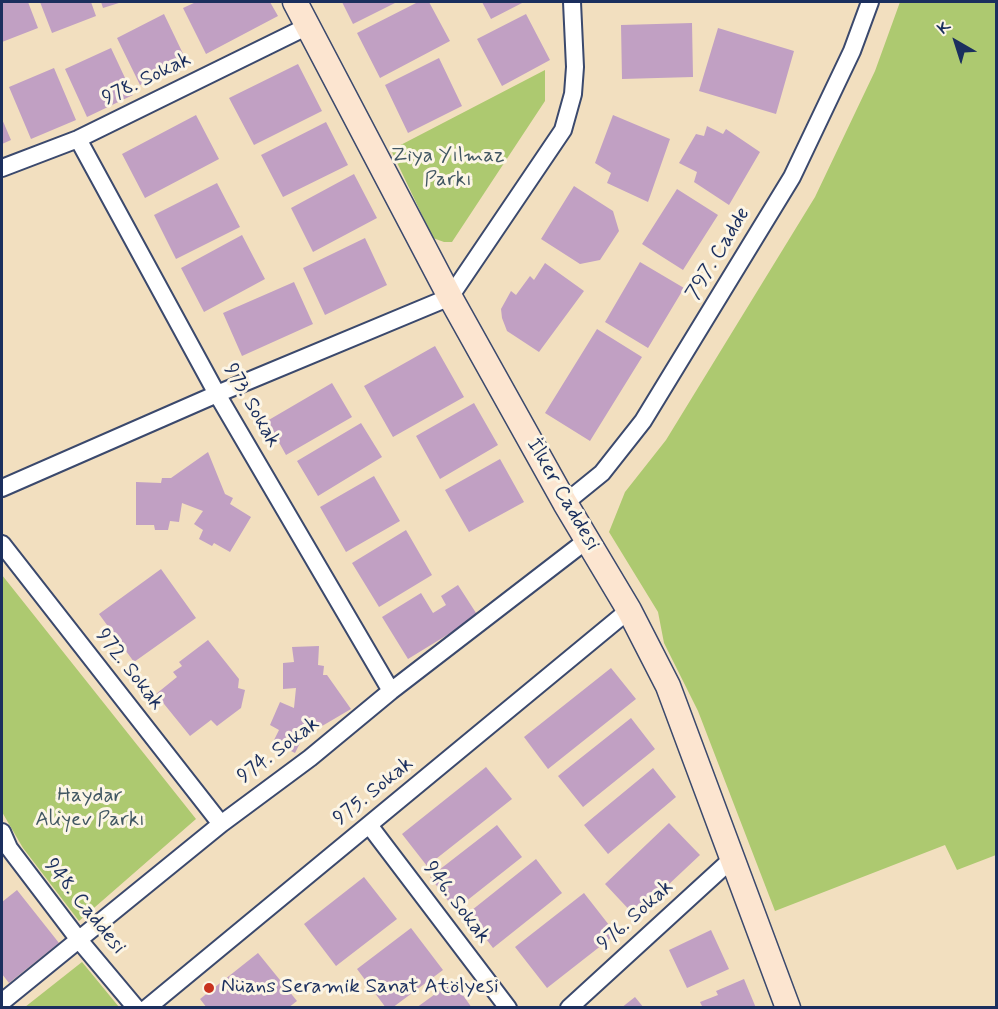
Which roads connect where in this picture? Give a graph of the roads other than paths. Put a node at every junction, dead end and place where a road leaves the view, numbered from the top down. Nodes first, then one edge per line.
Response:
1 (295, 2) edge
2 (572, 2) edge
3 (870, 2) edge
4 (309, 26) junction
5 (78, 139) junction
6 (2, 168) edge
7 (450, 297) junction
8 (217, 394) junction
9 (2, 488) edge
10 (565, 502) junction
11 (587, 540) junction
12 (2, 544) edge
13 (629, 610) junction
14 (391, 691) junction
15 (221, 824) junction
16 (369, 825) junction
17 (2, 832) edge
18 (734, 858) junction
19 (80, 940) junction
20 (2, 1002) edge
21 (136, 1008) edge
22 (147, 1008) edge
23 (508, 1008) edge
24 (568, 1008) edge
25 (788, 1008) edge

1 - 4 main road, İlker Caddesi
2 - 7 street
3 - 10 street, 797. Cadde
4 - 5 street, 978. Sokak
4 - 7 main road, İlker Caddesi
5 - 6 street, 978. Sokak
5 - 8 street, 973. Sokak
7 - 8 street
7 - 10 main road, İlker Caddesi
8 - 9 street
8 - 14 street, 973. Sokak
10 - 11 main road, İlker Caddesi
11 - 13 main road, İlker Caddesi
11 - 14 street, 974. Sokak
12 - 15 street, 972. Sokak
13 - 16 street, 975. Sokak
13 - 18 main road, İlker Caddesi
14 - 15 street, 974. Sokak
15 - 19 street, 974. Sokak
16 - 22 street, 975. Sokak
16 - 23 street, 946. Sokak
17 - 19 street, 948. Caddesi
18 - 24 street, 976. Sokak
18 - 25 main road, İlker Caddesi
19 - 20 street, 974. Sokak
19 - 21 street, 948. Caddesi

